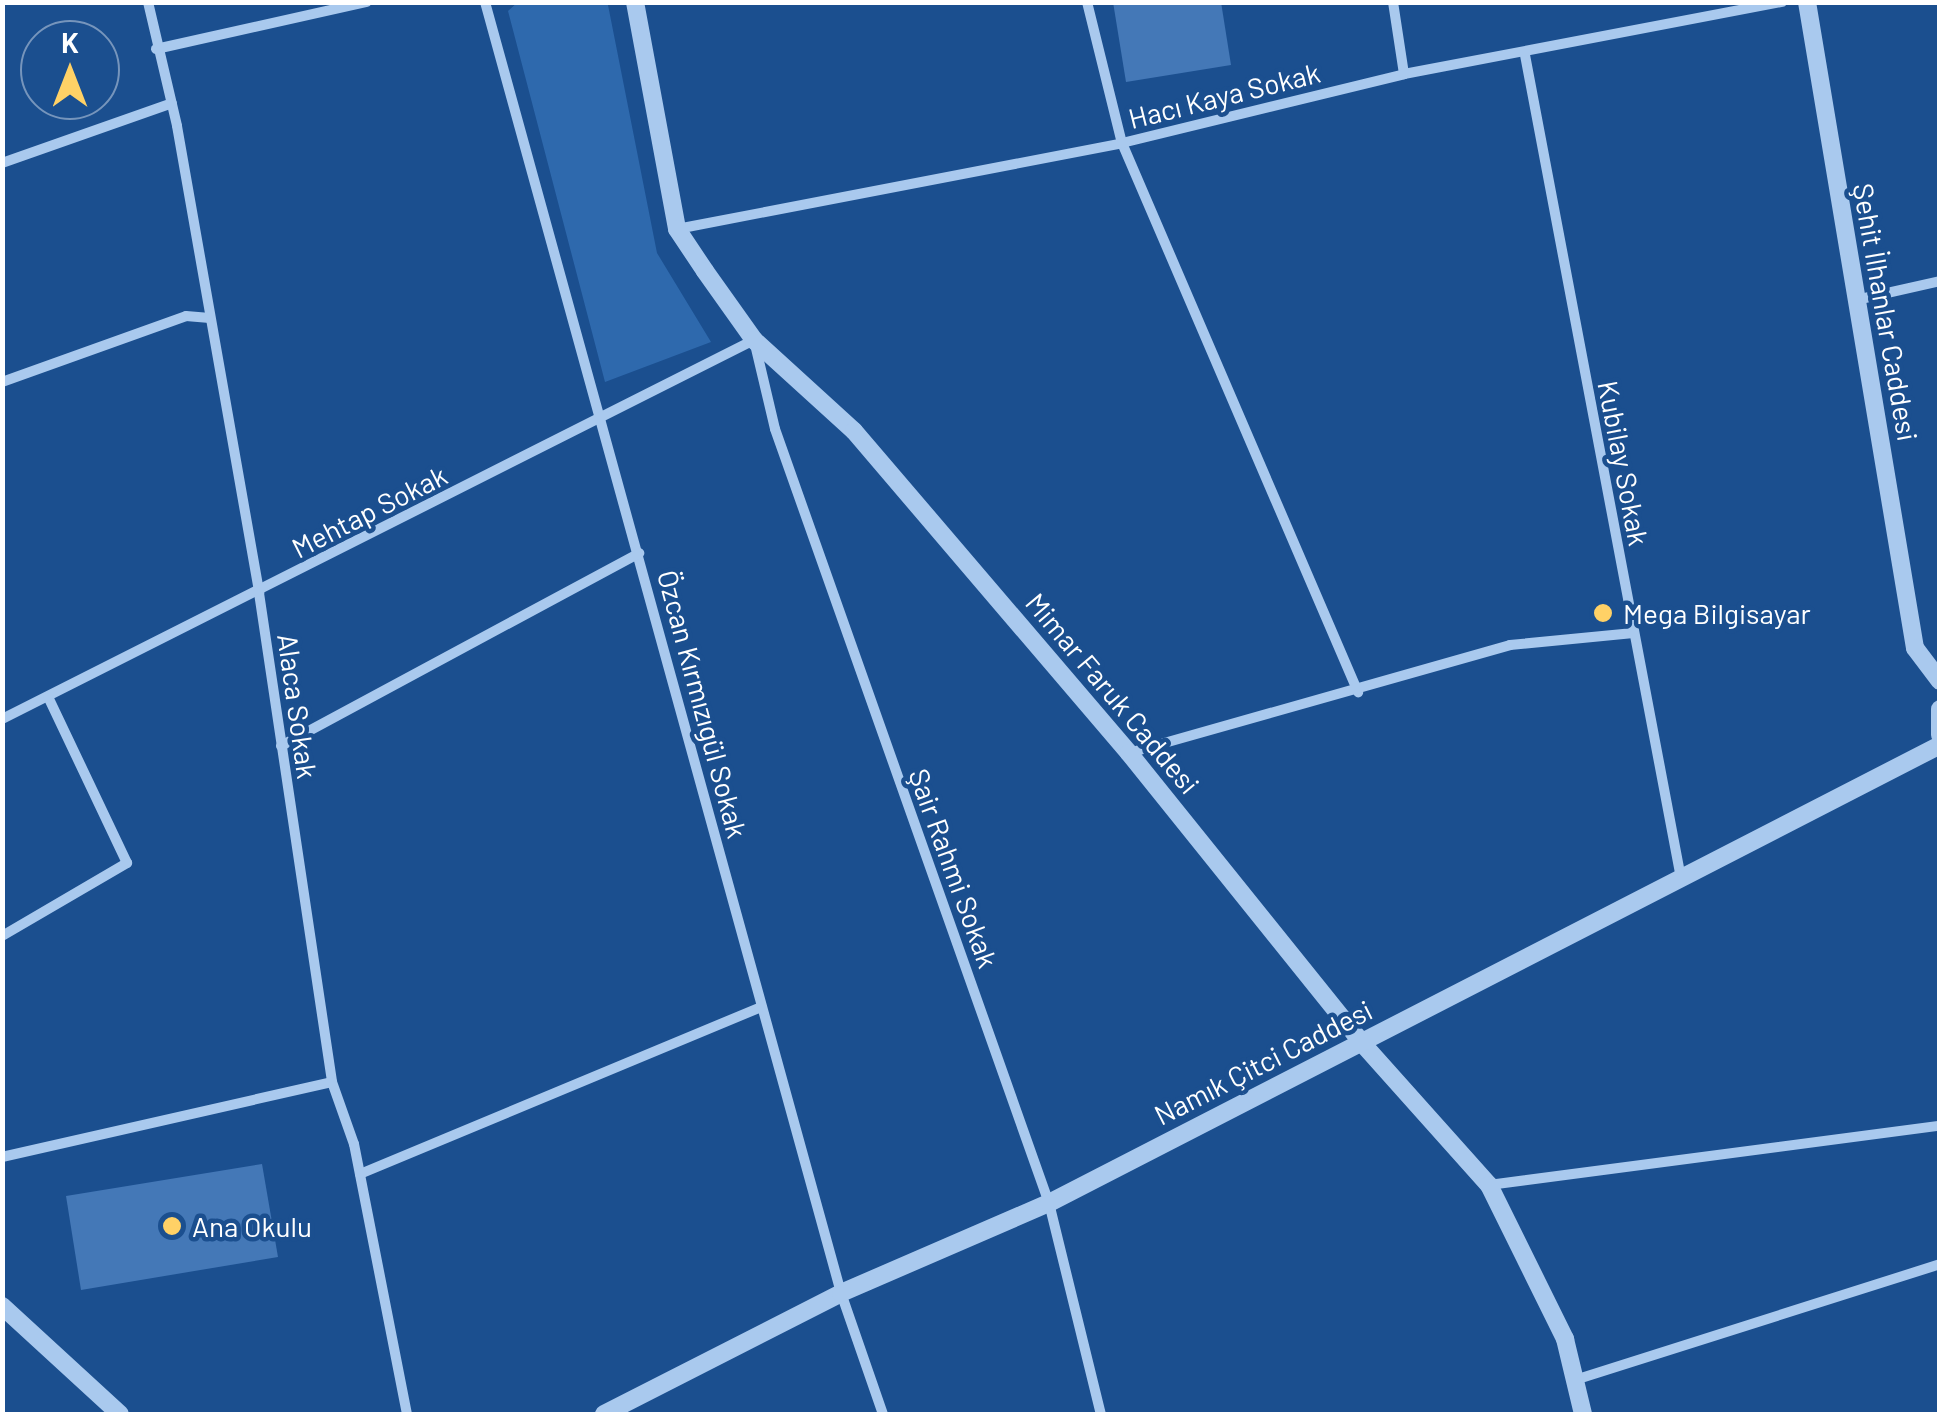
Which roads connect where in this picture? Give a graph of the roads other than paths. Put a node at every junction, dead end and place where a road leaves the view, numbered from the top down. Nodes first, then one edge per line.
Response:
1 (148, 2) edge
2 (367, 2) edge
3 (485, 2) edge
4 (634, 2) edge
5 (1087, 2) edge
6 (1393, 2) edge
7 (1782, 2) edge
8 (1807, 2) edge
9 (156, 49) junction
10 (1525, 55) junction
11 (1404, 74) junction
12 (172, 103) junction
13 (1122, 144) junction
14 (2, 163) edge
15 (678, 230) junction
16 (1940, 281) edge
17 (1856, 300) junction
18 (210, 318) junction
19 (754, 340) junction
20 (2, 382) edge
21 (603, 417) junction
22 (640, 553) junction
23 (259, 593) junction
24 (1633, 633) junction
25 (1940, 681) edge
26 (1358, 692) junction
27 (48, 697) junction
28 (1940, 709) edge
29 (2, 719) edge
30 (1940, 734) edge
31 (1940, 744) edge
32 (281, 746) junction
33 (1129, 753) junction
34 (1682, 879) junction
35 (2, 936) edge
36 (762, 1007) junction
37 (1362, 1042) junction
38 (332, 1082) junction
39 (1940, 1126) edge
40 (2, 1157) edge
41 (360, 1174) junction
42 (1488, 1185) junction
43 (1049, 1203) junction
44 (1940, 1264) edge
45 (840, 1293) junction
46 (2, 1306) edge
47 (1578, 1378) junction
48 (120, 1414) edge
49 (407, 1414) edge
50 (604, 1414) edge
51 (884, 1414) edge
52 (1101, 1414) edge
53 (1583, 1414) edge

1 - 9 street, Alaca Sokak
2 - 9 street
3 - 21 street, Özcan Kırmızıgül Sokak
4 - 15 street, Mimar Faruk Caddesi
5 - 13 street
6 - 11 street
7 - 10 street, Hacı Kaya Sokak
8 - 17 street, Şehit İlhanlar Caddesi
9 - 12 street, Alaca Sokak
10 - 11 street, Hacı Kaya Sokak
10 - 24 street, Kubilay Sokak
11 - 13 street, Hacı Kaya Sokak
12 - 14 street
12 - 18 street, Alaca Sokak
13 - 15 street, Hacı Kaya Sokak
13 - 26 street
15 - 19 street, Mimar Faruk Caddesi
16 - 17 street
17 - 25 street, Şehit İlhanlar Caddesi
18 - 20 street
18 - 23 street, Alaca Sokak
19 - 21 street, Mehtap Sokak
19 - 33 street, Mimar Faruk Caddesi
19 - 43 street, Şair Rahmi Sokak
21 - 22 street, Özcan Kırmızıgül Sokak
21 - 23 street, Mehtap Sokak
22 - 32 street
22 - 36 street, Özcan Kırmızıgül Sokak
23 - 27 street, Mehtap Sokak
23 - 32 street, Alaca Sokak
24 - 26 street
24 - 34 street, Kubilay Sokak
26 - 33 street
27 - 29 street, Mehtap Sokak
27 - 35 street
28 - 30 street
31 - 34 street, Namık Çitci Caddesi
32 - 38 street, Alaca Sokak
33 - 37 street, Mimar Faruk Caddesi
34 - 37 street, Namık Çitci Caddesi
36 - 41 street
36 - 45 street, Özcan Kırmızıgül Sokak
37 - 42 street, Mimar Faruk Caddesi
37 - 43 street, Namık Çitci Caddesi
38 - 40 street
38 - 41 street, Alaca Sokak
39 - 42 street
41 - 49 street, Alaca Sokak
42 - 47 street, Mimar Faruk Caddesi
43 - 45 street, Namık Çitci Caddesi
43 - 52 street, Şair Rahmi Sokak
44 - 47 street
45 - 50 street, Namık Çitci Caddesi
45 - 51 street, Özcan Kırmızıgül Sokak
46 - 48 street
47 - 53 street, Mimar Faruk Caddesi

